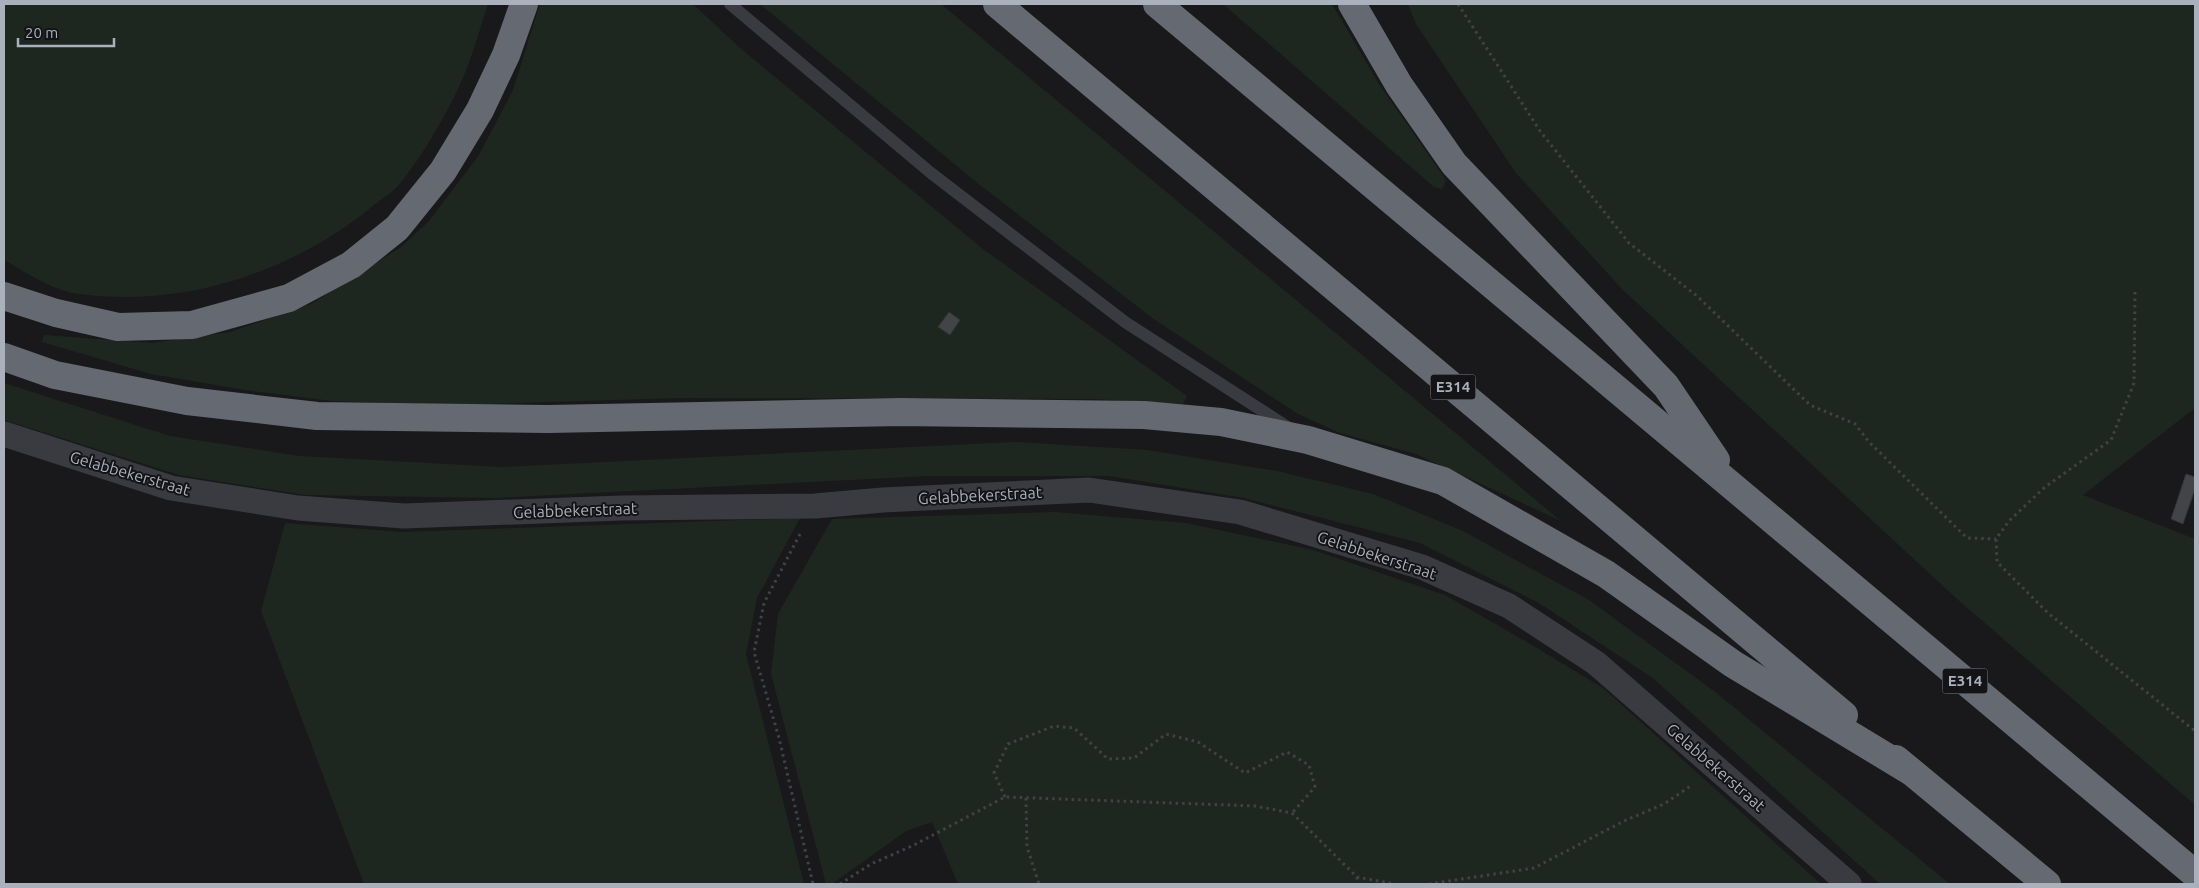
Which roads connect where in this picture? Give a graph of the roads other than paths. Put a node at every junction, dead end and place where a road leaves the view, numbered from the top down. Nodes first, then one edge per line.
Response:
1 (524, 4) edge
2 (730, 4) edge
3 (996, 4) edge
4 (1157, 4) edge
5 (1352, 4) edge
6 (4, 296) edge
7 (4, 357) edge
8 (4, 434) edge
9 (1308, 440) junction
10 (1736, 488) junction
11 (1910, 770) junction
12 (2195, 874) edge
13 (1849, 884) edge
14 (2047, 884) edge

1 - 6 highway
2 - 9 lane
3 - 11 highway, E314
4 - 10 highway, E314
5 - 10 highway
7 - 9 highway
8 - 13 street, Gelabbekerstraat
9 - 11 highway
10 - 12 highway, E314
11 - 14 highway, E314

